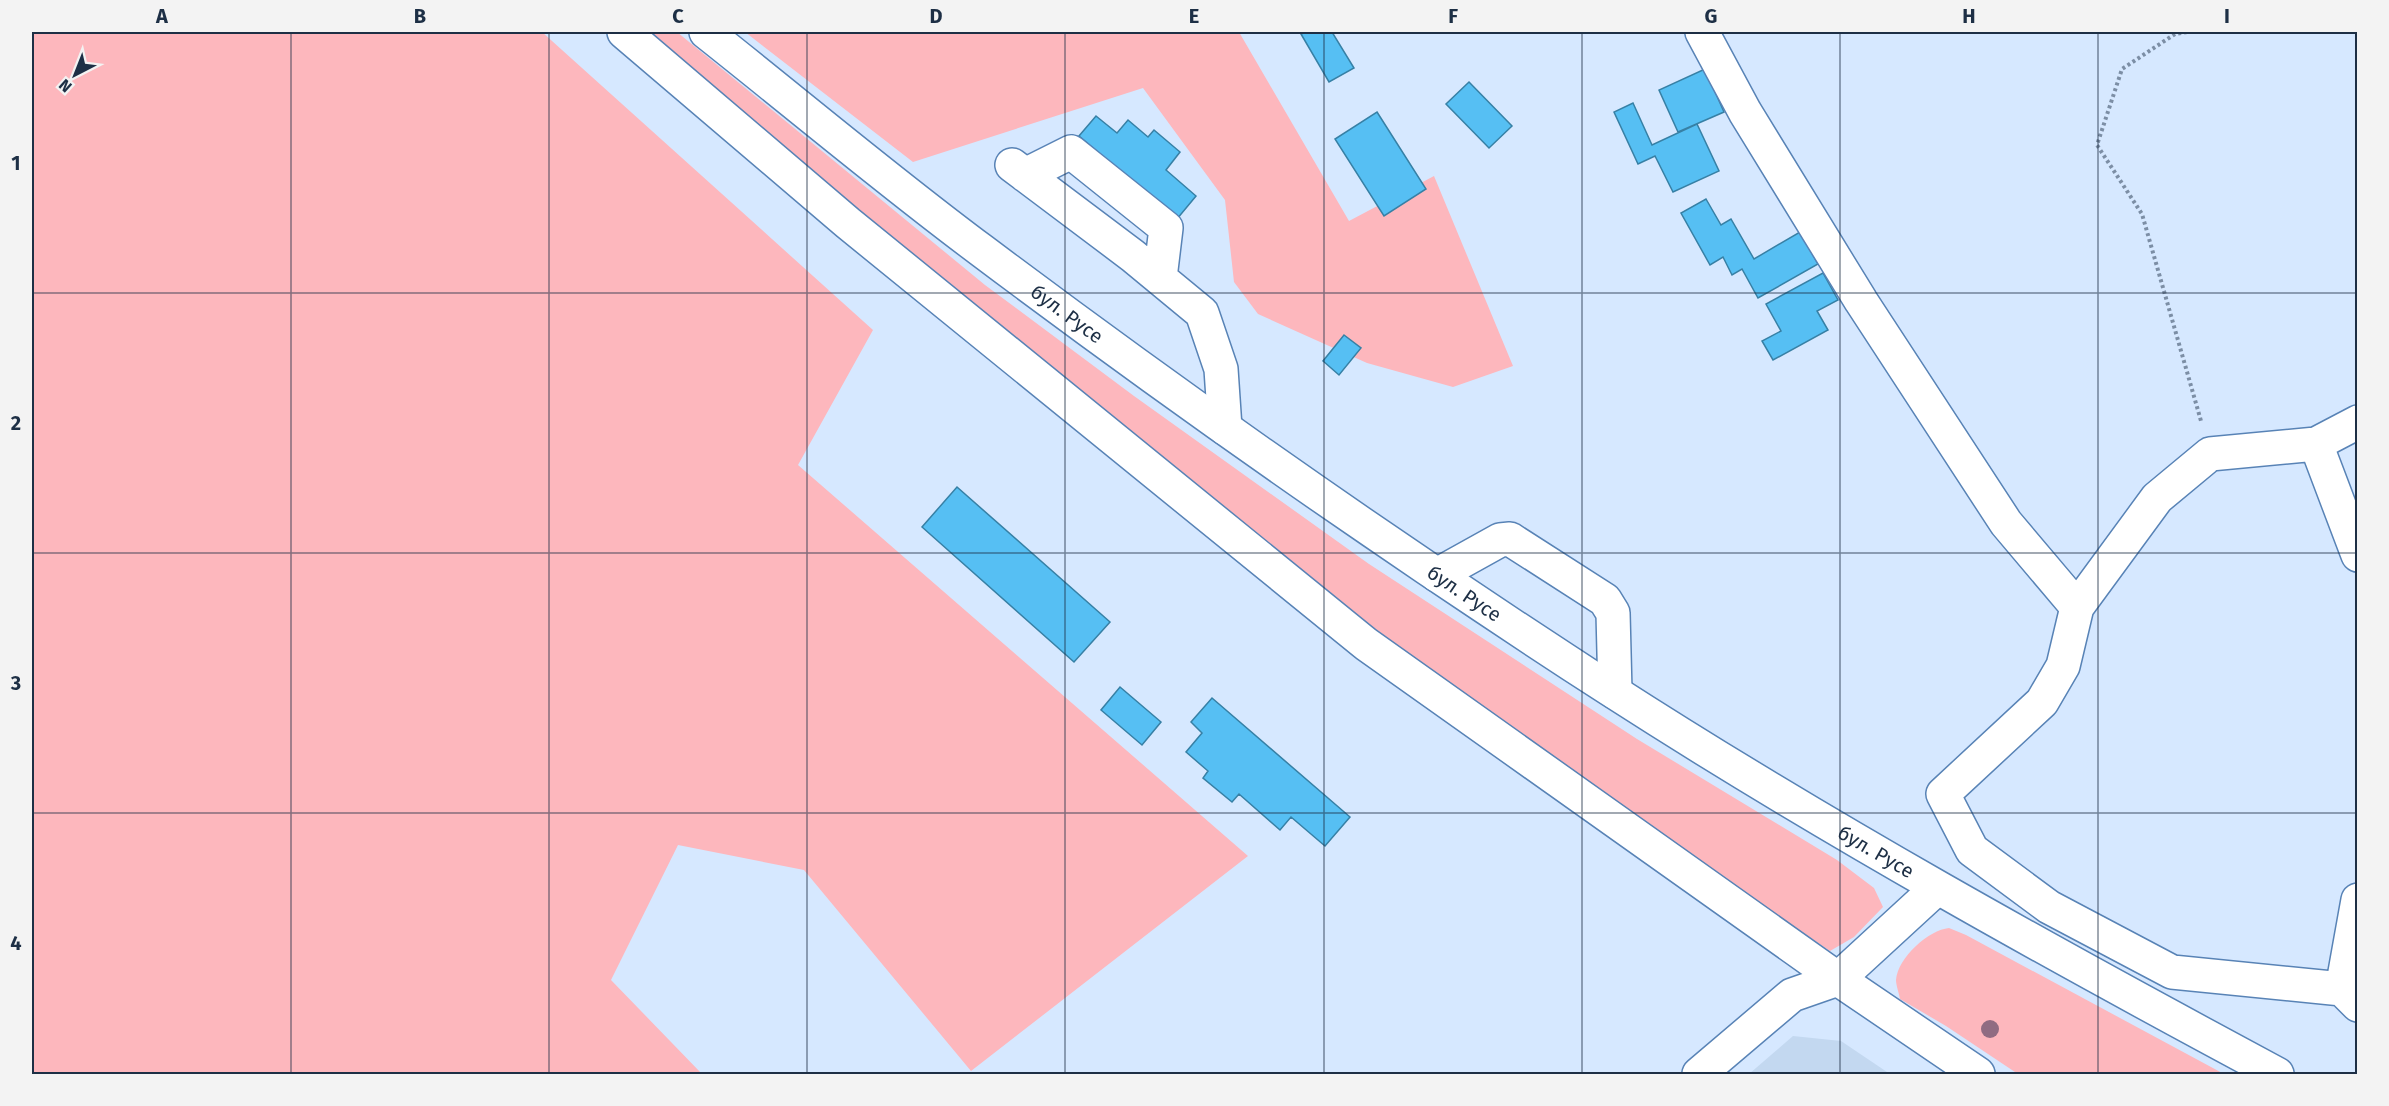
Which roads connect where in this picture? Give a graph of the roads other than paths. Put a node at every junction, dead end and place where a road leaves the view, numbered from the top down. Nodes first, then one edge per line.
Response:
1 (624, 32) edge
2 (706, 32) edge
3 (1702, 32) edge
4 (1160, 278) junction
5 (2358, 422) edge
6 (1225, 428) junction
7 (2316, 444) junction
8 (2358, 555) edge
9 (1437, 575) junction
10 (2077, 608) junction
11 (1615, 692) junction
12 (1936, 888) junction
13 (2358, 900) edge
14 (1838, 979) junction
15 (2350, 997) edge
16 (1699, 1074) edge
17 (1978, 1074) edge
18 (2277, 1074) edge

1 - 14 main road
2 - 6 main road, бул. Русе
3 - 10 main road
4 - 4 main road
4 - 6 main road
5 - 7 main road
6 - 9 main road, бул. Русе
7 - 8 main road
7 - 10 main road
9 - 11 main road, бул. Русе
9 - 11 main road
10 - 15 main road
11 - 12 main road, бул. Русе
12 - 14 main road
12 - 18 main road, бул. Русе
13 - 15 main road
14 - 16 main road
14 - 17 main road

